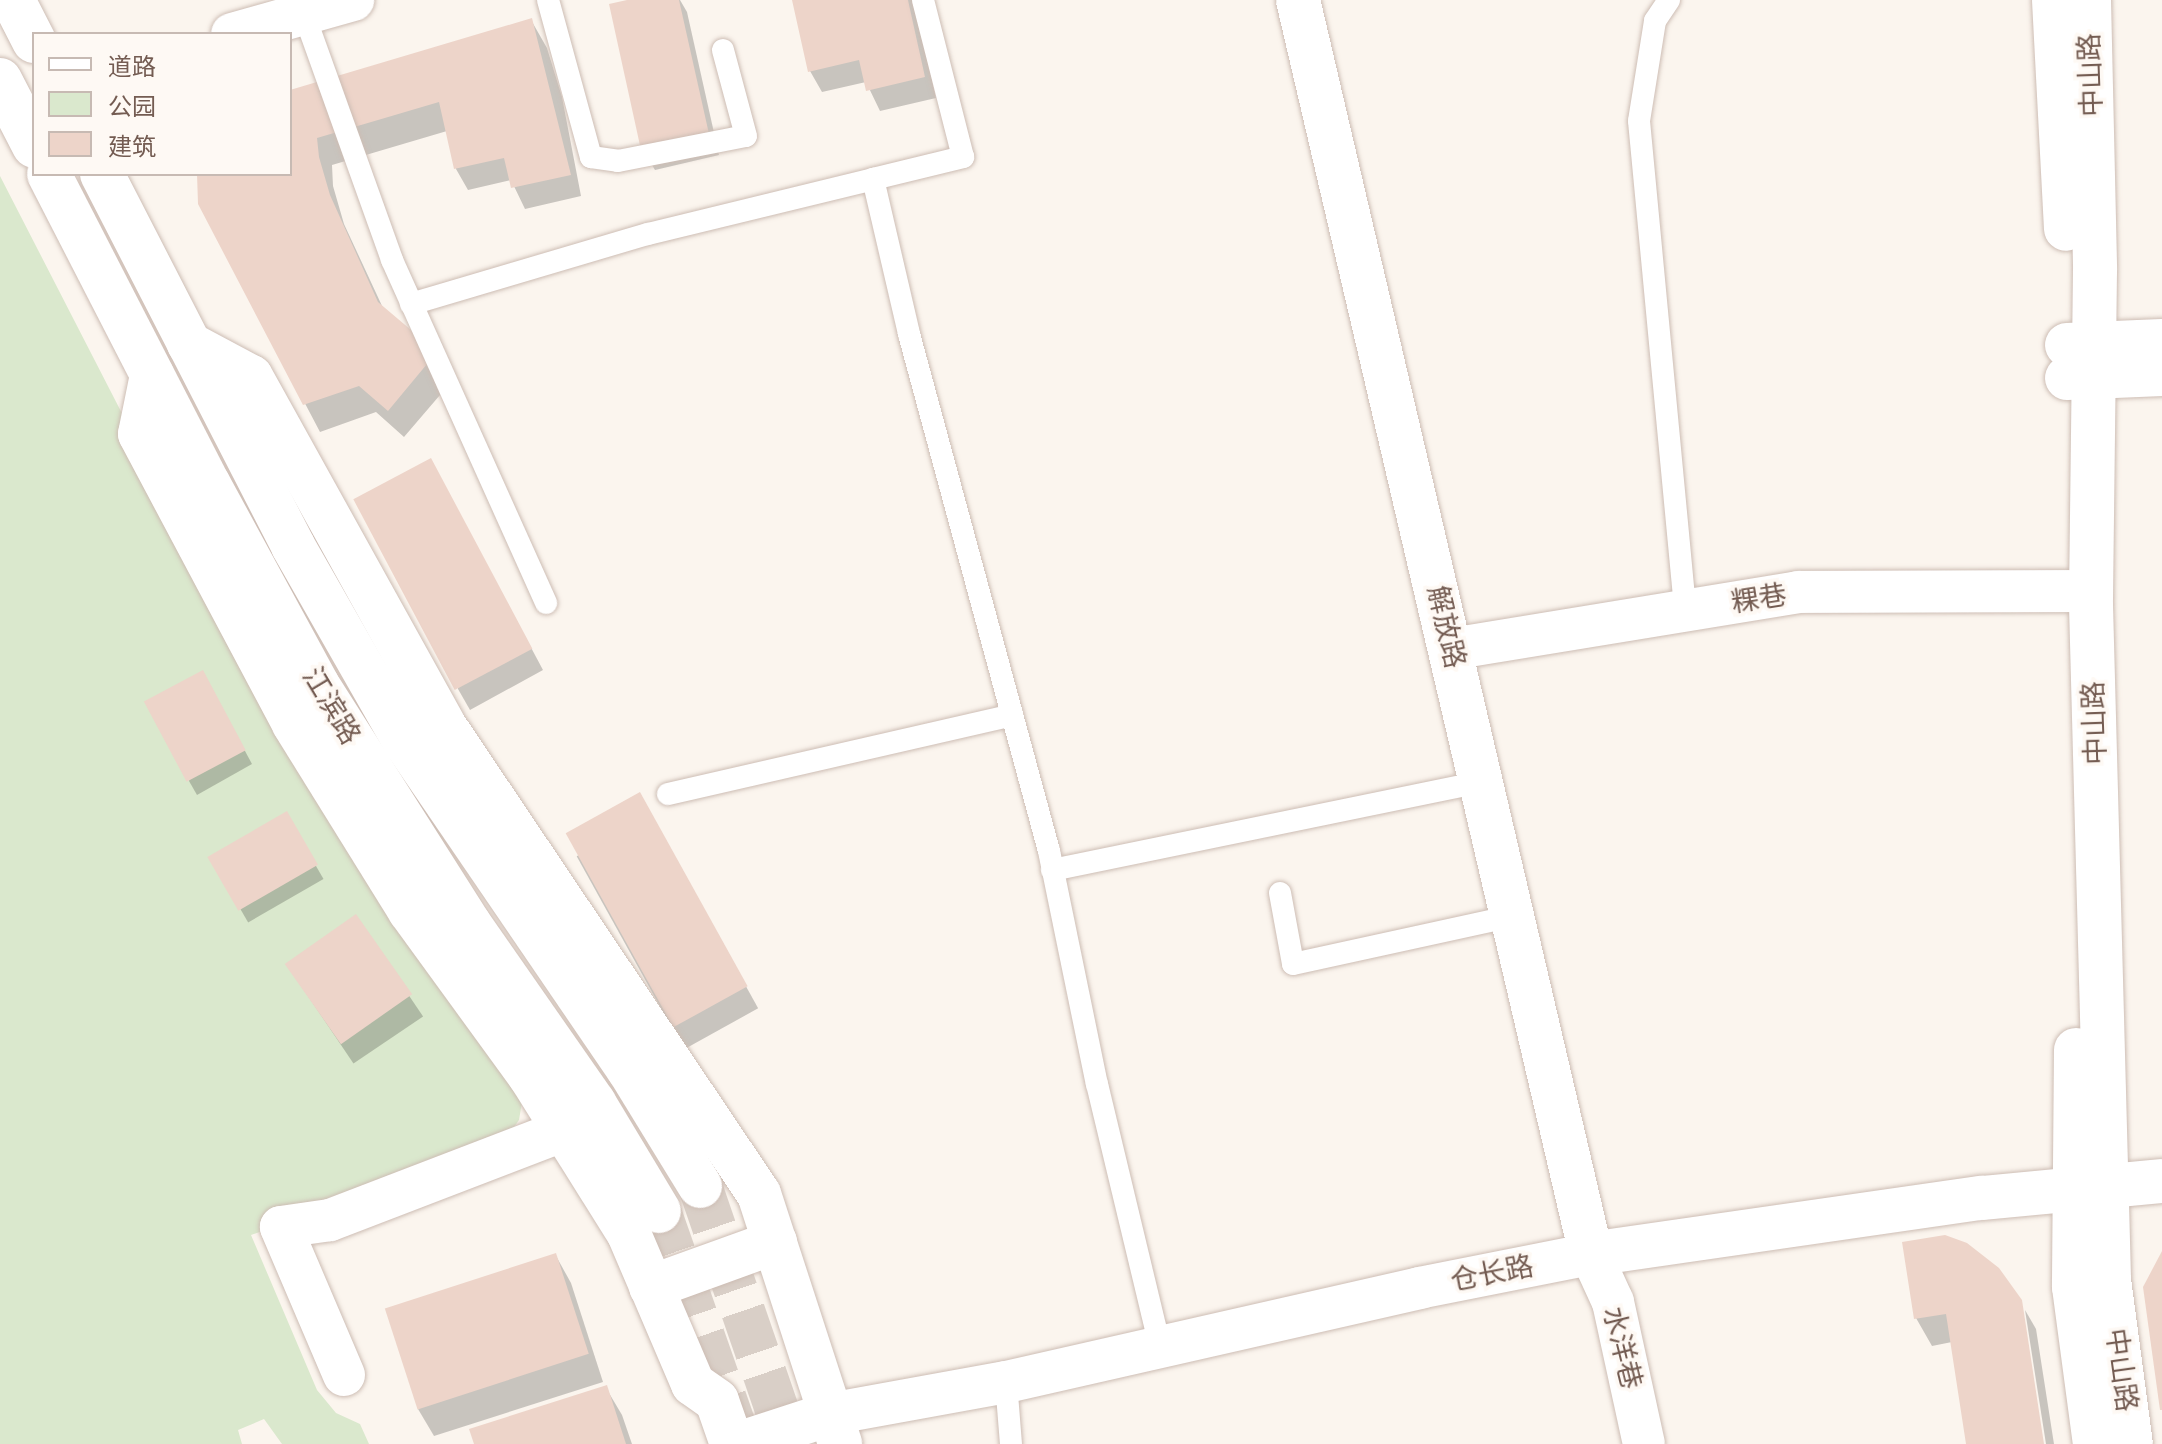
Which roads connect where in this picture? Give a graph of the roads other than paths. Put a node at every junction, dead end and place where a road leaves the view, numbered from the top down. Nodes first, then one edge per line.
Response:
1 (13, 0) edge
2 (353, 0) edge
3 (548, 0) edge
4 (923, 0) edge
5 (1298, 0) edge
6 (1669, 0) edge
7 (2054, 0) edge
8 (2089, 0) edge
9 (304, 14) junction
10 (239, 32) edge
11 (32, 37) edge
12 (723, 50) dead end
13 (14, 89) edge
14 (32, 140) edge
15 (50, 176) edge
16 (103, 176) edge
17 (873, 179) junction
18 (411, 304) junction
19 (2162, 341) edge
20 (189, 344) junction
21 (2080, 361) junction
22 (2162, 374) edge
23 (152, 375) junction
24 (2069, 591) junction
25 (546, 603) dead end
26 (1685, 611) junction
27 (1451, 649) junction
28 (1012, 715) junction
29 (1482, 782) junction
30 (668, 794) dead end
31 (1052, 870) junction
32 (1280, 893) dead end
33 (1513, 916) junction
34 (564, 1130) junction
35 (2162, 1156) edge
36 (2091, 1175) junction
37 (2162, 1181) edge
38 (700, 1186) tunnel mouth
39 (659, 1211) tunnel mouth
40 (775, 1242) junction
41 (1588, 1242) junction
42 (651, 1287) junction
43 (1160, 1346) junction
44 (344, 1375) dead end
45 (1006, 1382) junction
46 (835, 1429) edge
47 (735, 1444) edge
48 (1011, 1444) edge
49 (1644, 1444) edge
50 (2095, 1444) edge
51 (2131, 1444) edge

1 - 11 main road
2 - 9 street
3 - 12 lane
4 - 17 lane
5 - 27 main road, 解放路
6 - 26 lane
7 - 21 main road, 中山路
8 - 21 main road, 中山路
9 - 10 street
9 - 18 lane
13 - 14 main road
15 - 23 main road, 江滨路
16 - 20 main road, 江滨路
17 - 18 lane
17 - 28 lane
18 - 25 lane
19 - 21 main road
20 - 38 main road, 江滨路
20 - 40 main road
21 - 22 main road
21 - 24 main road, 中山路
21 - 36 main road, 中山路
23 - 34 main road
23 - 39 main road, 江滨路
24 - 26 street, 粿巷
24 - 36 main road, 中山路
26 - 27 street, 粿巷
27 - 29 main road, 解放路
28 - 30 lane
28 - 31 lane
29 - 31 lane
29 - 33 main road, 解放路
31 - 43 lane
32 - 33 lane
33 - 41 main road, 解放路
34 - 42 main road
34 - 44 street
35 - 36 main road, 仓长路
36 - 37 main road, 仓长路
36 - 41 main road, 仓长路
36 - 50 main road, 中山路
36 - 51 main road, 中山路
40 - 42 main road
40 - 46 main road
41 - 43 street, 仓长路
41 - 49 street, 水洋巷
42 - 47 main road
43 - 45 street, 仓长路
45 - 46 street, 仓长路
45 - 48 lane
46 - 47 main road

